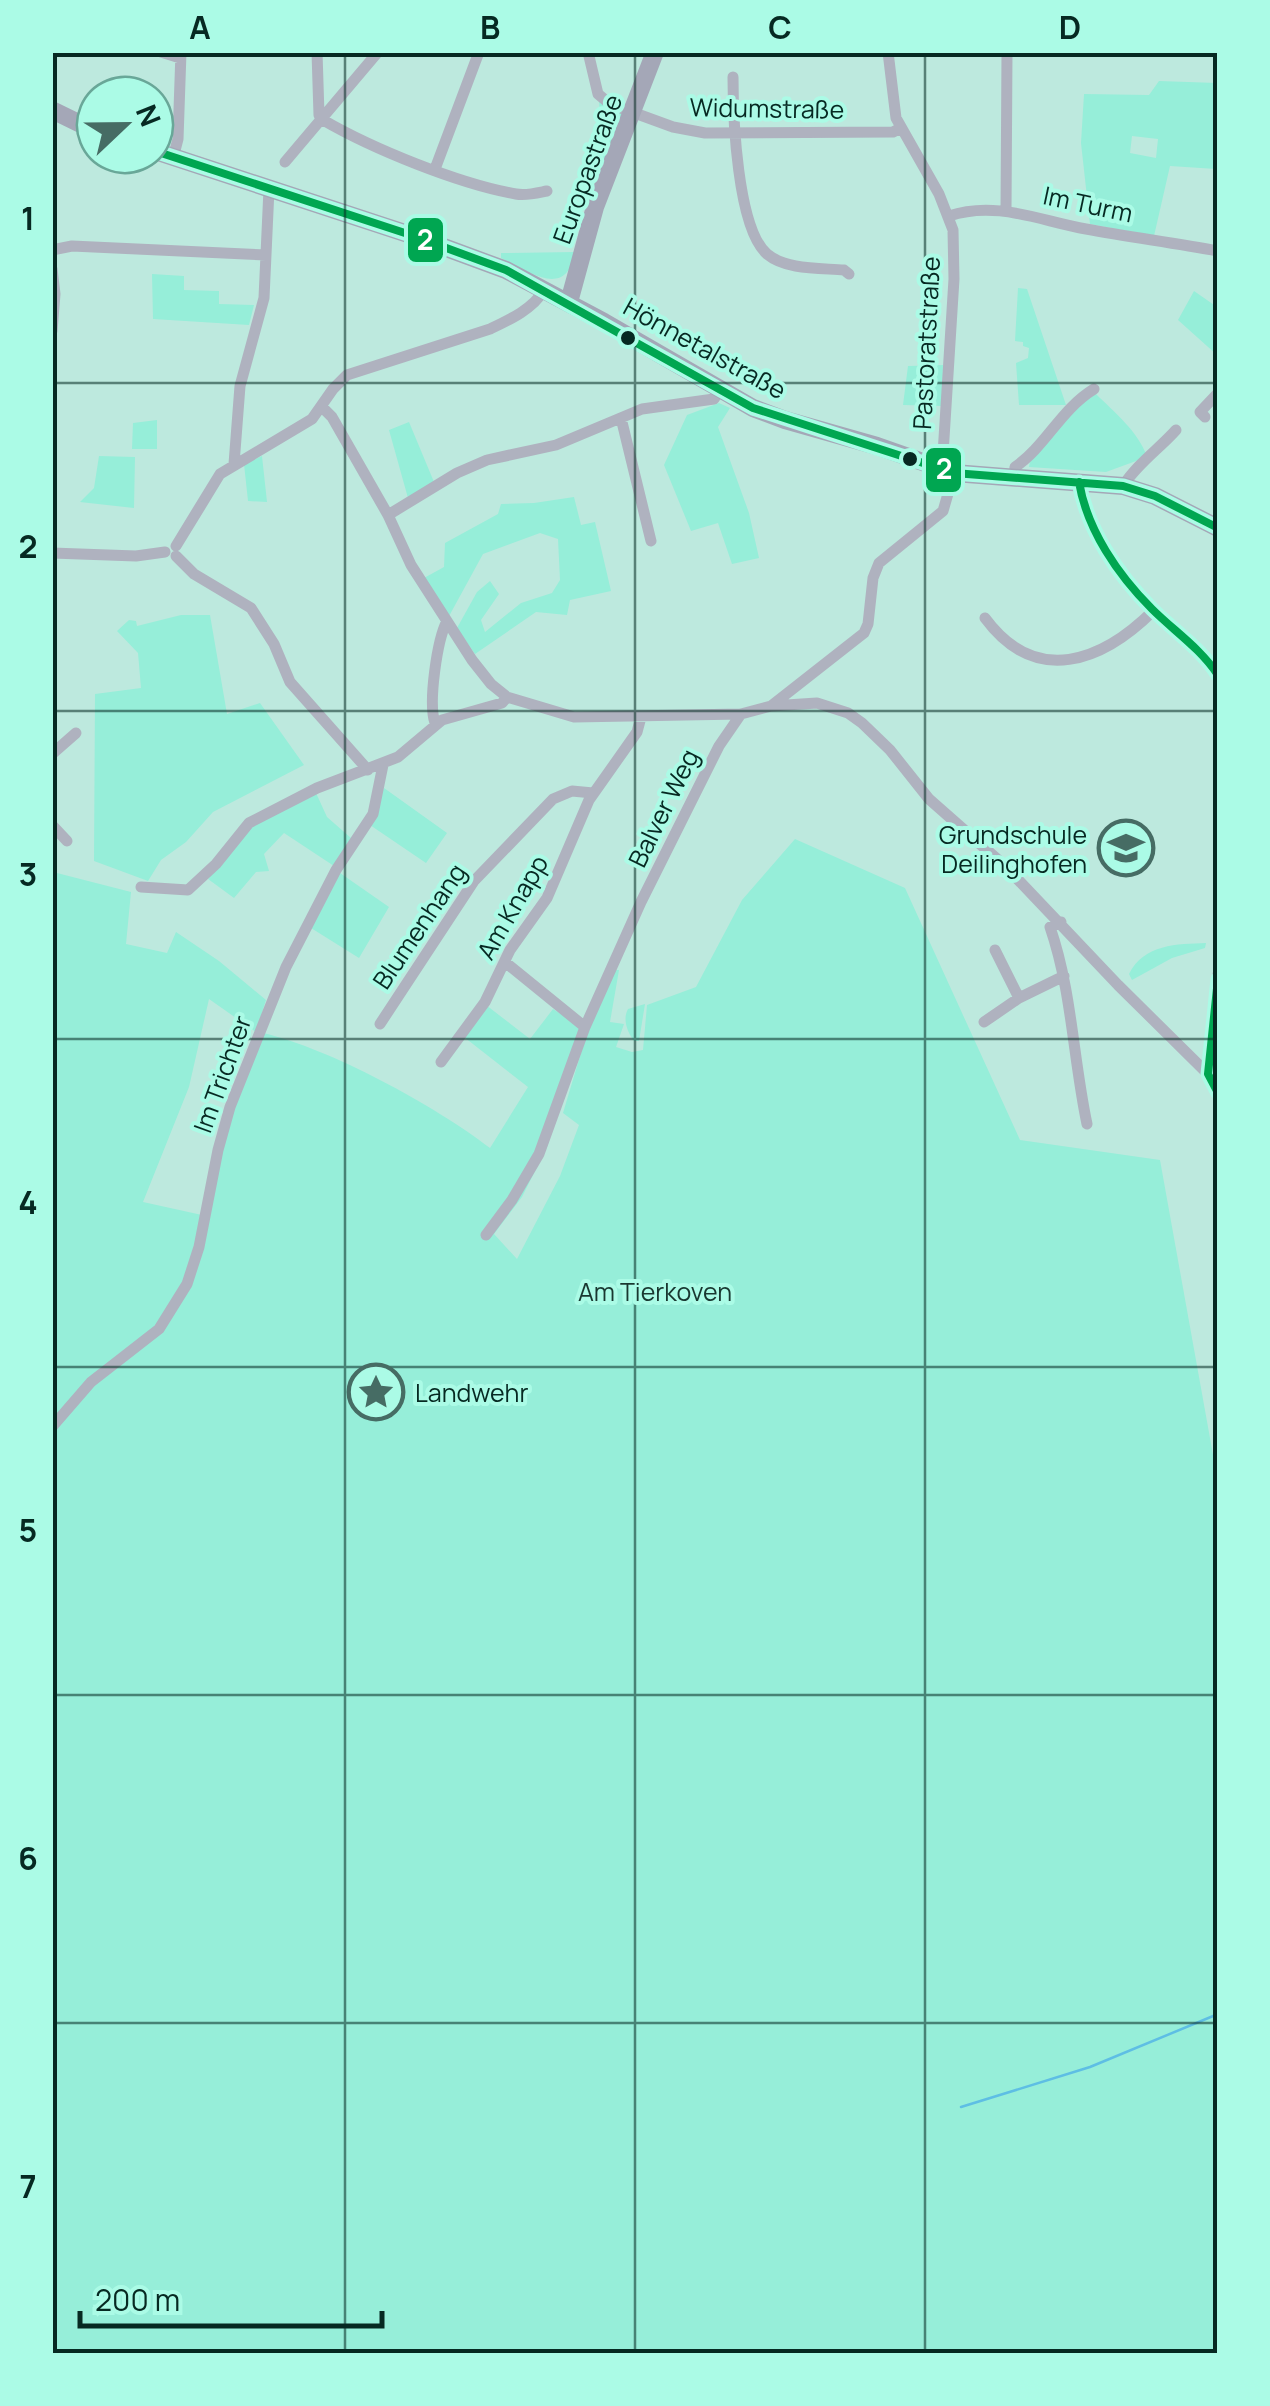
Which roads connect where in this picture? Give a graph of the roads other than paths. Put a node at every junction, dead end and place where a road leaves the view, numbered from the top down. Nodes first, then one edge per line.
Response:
1 (161, 52) edge
2 (316, 52) edge
3 (378, 52) edge
4 (480, 52) edge
5 (588, 52) edge
6 (655, 52) edge
7 (888, 52) edge
8 (1007, 52) edge
9 (181, 55) edge
10 (733, 78) dead end
11 (52, 110) edge
12 (634, 114) junction
13 (323, 120) junction
14 (75, 121) edge
15 (901, 128) junction
16 (733, 133) junction
17 (175, 143) edge
18 (175, 158) edge
19 (284, 162) dead end
20 (435, 169) junction
21 (270, 189) junction
22 (548, 191) dead end
23 (1006, 211) junction
24 (949, 216) junction
25 (52, 250) edge
26 (1218, 251) edge
27 (266, 255) junction
28 (52, 269) edge
29 (849, 274) dead end
30 (544, 290) junction
31 (569, 302) junction
32 (52, 331) edge
33 (720, 390) junction
34 (1094, 390) dead end
35 (1218, 393) edge
36 (322, 406) junction
37 (1205, 417) dead end
38 (621, 418) junction
39 (1176, 430) dead end
40 (234, 464) junction
41 (948, 472) junction
42 (1014, 477) junction
43 (1078, 482) junction
44 (1123, 486) junction
45 (388, 515) junction
46 (1218, 528) edge
47 (650, 541) dead end
48 (173, 551) junction
49 (52, 553) edge
50 (1154, 610) junction
51 (984, 618) dead end
52 (447, 621) junction
53 (1218, 676) edge
54 (508, 696) junction
55 (770, 706) junction
56 (742, 714) junction
57 (641, 717) junction
58 (435, 723) junction
59 (76, 732) dead end
60 (52, 754) edge
61 (383, 766) junction
62 (368, 770) junction
63 (593, 793) junction
64 (52, 826) edge
65 (67, 842) dead end
66 (141, 888) dead end
67 (1061, 922) junction
68 (995, 950) dead end
69 (505, 962) junction
70 (1218, 974) edge
71 (1064, 976) junction
72 (1019, 998) junction
73 (984, 1022) dead end
74 (380, 1024) dead end
75 (585, 1026) junction
76 (441, 1062) dead end
77 (1208, 1074) junction
78 (1218, 1094) edge
79 (1086, 1124) dead end
80 (486, 1235) dead end
81 (52, 1427) edge

1 - 9 street
2 - 13 street
3 - 13 street
4 - 20 street
5 - 12 street, Widumstraße
6 - 12 main road, Europastraße
7 - 15 street, Pastoratstraße
8 - 23 street
9 - 17 street
10 - 16 street
11 - 14 main road
12 - 16 street, Widumstraße
12 - 31 main road, Europastraße
13 - 19 street
13 - 20 street
15 - 16 street, Widumstraße
15 - 24 street, Pastoratstraße
16 - 29 street
18 - 21 main road, Hönnetalstraße
20 - 22 street
21 - 27 street
21 - 30 main road, Hönnetalstraße
23 - 24 street, Im Turm
23 - 26 street, Im Turm
24 - 41 street, Pastoratstraße
25 - 27 street
27 - 40 street
28 - 32 street
30 - 31 main road, Hönnetalstraße
30 - 36 street
31 - 33 main road, Hönnetalstraße
33 - 38 street
33 - 41 main road, Hönnetalstraße
34 - 42 street
35 - 37 street
36 - 40 street
36 - 45 street
38 - 45 street
38 - 47 street
39 - 44 street
40 - 48 street
41 - 42 main road, Hönnetalstraße
41 - 55 street
42 - 43 main road, Hönnetalstraße
43 - 44 main road, Hönnetalstraße
43 - 50 street
44 - 46 main road, Hönnetalstraße
45 - 52 street
48 - 49 street
48 - 62 street
50 - 51 street
50 - 53 street
52 - 54 street
52 - 58 street
54 - 57 street
54 - 58 street
55 - 56 street
55 - 67 street
56 - 57 street
56 - 75 street, Balver Weg
57 - 63 street, Am Knapp
58 - 61 street
59 - 60 street
61 - 62 street
61 - 81 street, Im Trichter
62 - 66 street
63 - 69 street, Am Knapp
63 - 74 street, Blumenhang
64 - 65 street
67 - 71 street
67 - 77 street
68 - 72 street
69 - 75 street
69 - 76 street, Am Knapp
70 - 77 street
71 - 72 street
71 - 79 street
72 - 73 street
75 - 80 street, Balver Weg
77 - 78 street

